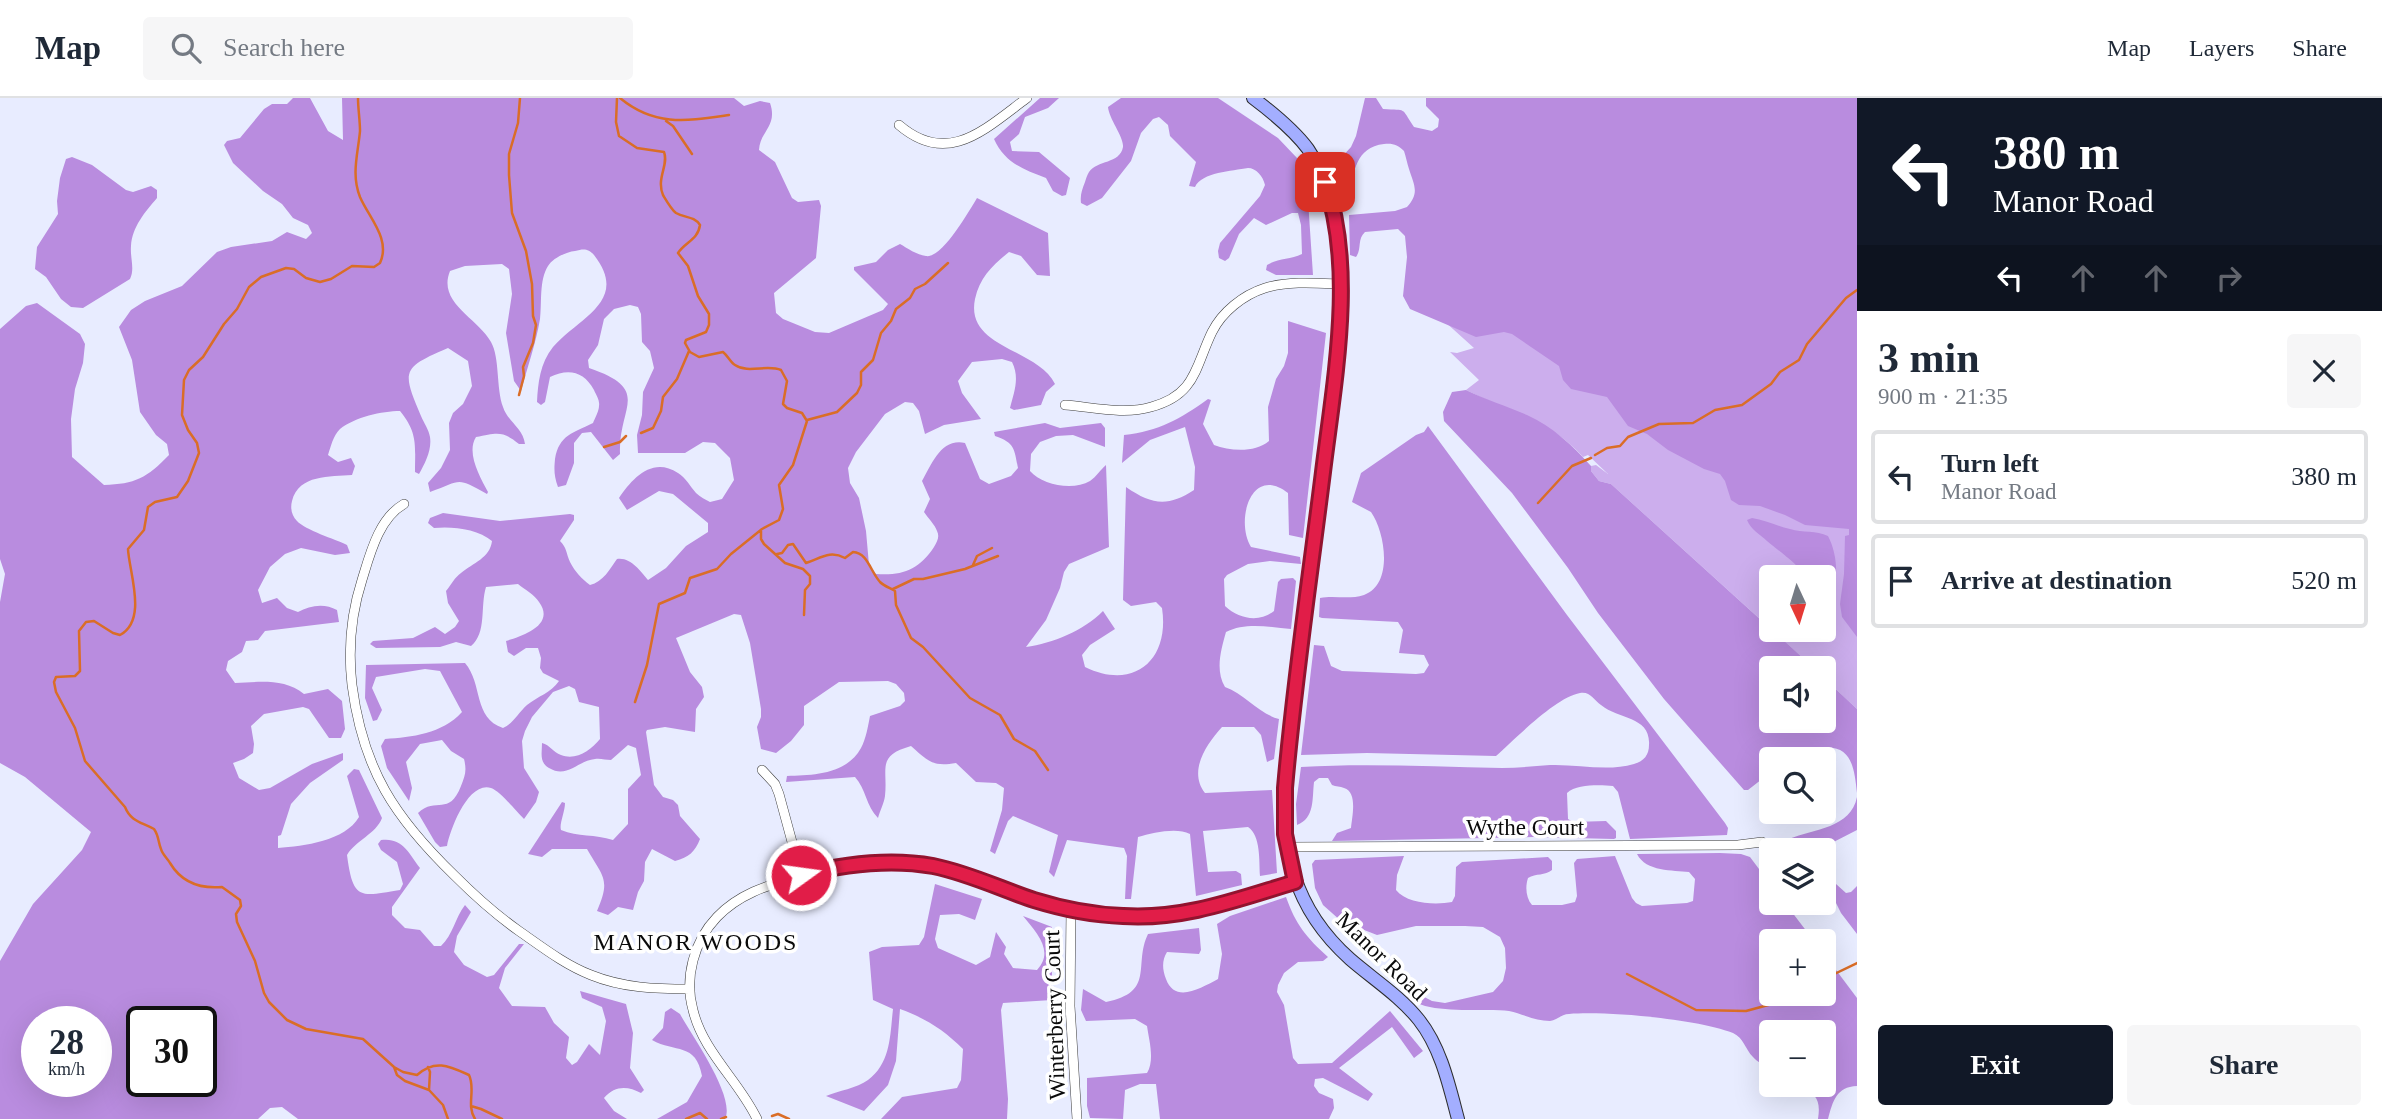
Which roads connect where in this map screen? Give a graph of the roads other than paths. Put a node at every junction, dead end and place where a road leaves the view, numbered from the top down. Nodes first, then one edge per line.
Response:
1 (1027, 98) edge
2 (1253, 98) edge
3 (899, 125) dead end
4 (1340, 284) junction
5 (1065, 405) dead end
6 (404, 504) dead end
7 (762, 770) dead end
8 (1759, 842) edge
9 (1287, 846) junction
10 (801, 875) junction
11 (1295, 882) junction
12 (1071, 909) junction
13 (690, 989) junction
14 (757, 1119) edge
15 (1077, 1119) edge
16 (1458, 1119) edge

1 - 3 street
2 - 4 main road, Manor Road
4 - 5 street
4 - 9 main road, Manor Road
6 - 13 street
7 - 10 street
8 - 9 street, Wythe Court
9 - 11 main road, Manor Road
10 - 12 street
10 - 13 street
11 - 12 street
11 - 16 main road, Manor Road
12 - 15 street, Winterberry Court
13 - 14 street

